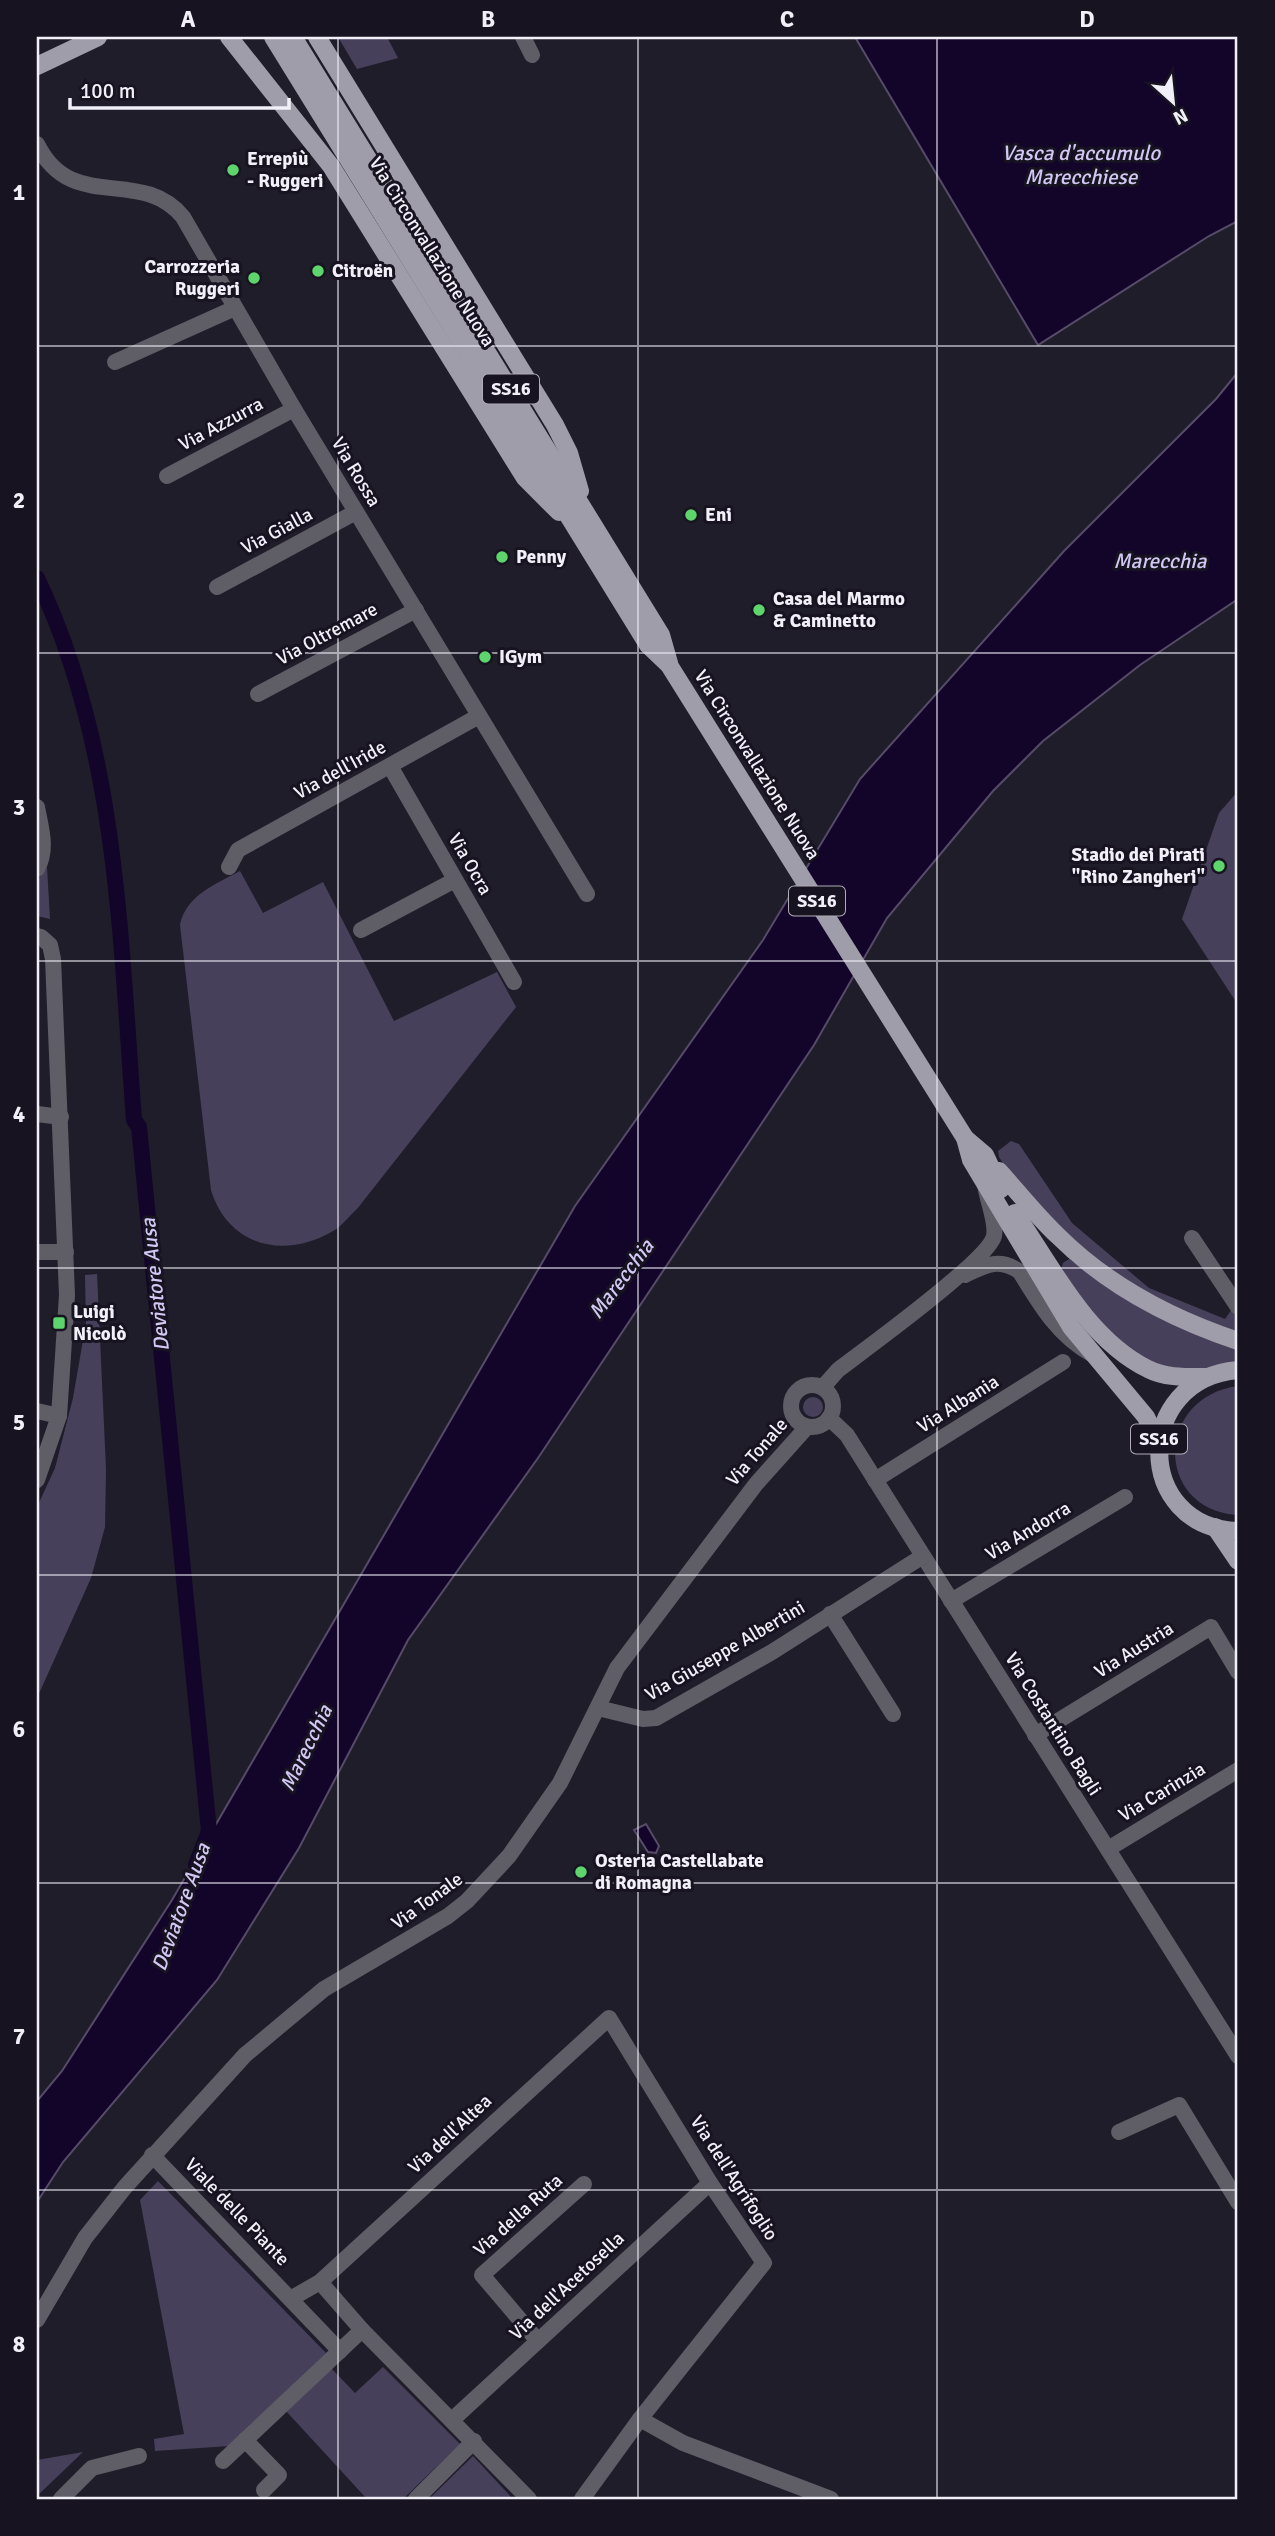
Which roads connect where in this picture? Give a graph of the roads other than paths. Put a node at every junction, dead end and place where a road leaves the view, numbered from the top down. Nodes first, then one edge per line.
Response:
1 (98, 37) edge
2 (229, 37) edge
3 (273, 37) edge
4 (293, 37) edge
5 (317, 37) edge
6 (329, 37) edge
7 (523, 37) edge
8 (532, 55) dead end
9 (37, 66) edge
10 (37, 144) edge
11 (392, 161) junction
12 (426, 267) junction
13 (235, 308) junction
14 (115, 362) dead end
15 (294, 410) junction
16 (167, 475) dead end
17 (356, 512) junction
18 (579, 517) junction
19 (217, 587) dead end
20 (416, 610) junction
21 (258, 694) dead end
22 (479, 716) junction
23 (390, 766) junction
24 (37, 807) edge
25 (229, 867) dead end
26 (37, 869) edge
27 (455, 880) junction
28 (587, 894) dead end
29 (361, 930) dead end
30 (37, 936) edge
31 (514, 982) dead end
32 (37, 1114) edge
33 (61, 1117) junction
34 (965, 1138) junction
35 (985, 1155) junction
36 (985, 1183) junction
37 (1192, 1238) dead end
38 (37, 1252) edge
39 (66, 1252) junction
40 (956, 1279) junction
41 (1238, 1307) edge
42 (1238, 1341) edge
43 (1096, 1357) junction
44 (1063, 1363) dead end
45 (1238, 1370) edge
46 (1206, 1377) junction
47 (822, 1387) junction
48 (37, 1411) edge
49 (59, 1416) junction
50 (829, 1419) junction
51 (807, 1427) junction
52 (1158, 1444) junction
53 (37, 1480) edge
54 (875, 1480) junction
55 (1125, 1497) dead end
56 (1214, 1527) junction
57 (1238, 1531) edge
58 (923, 1556) junction
59 (1238, 1561) edge
60 (951, 1601) junction
61 (830, 1614) junction
62 (1238, 1672) edge
63 (598, 1707) junction
64 (893, 1714) dead end
65 (1035, 1735) junction
66 (1238, 1770) edge
67 (1108, 1849) junction
68 (609, 2018) joint
69 (1238, 2056) edge
70 (1119, 2132) dead end
71 (152, 2155) junction
72 (710, 2183) junction
73 (584, 2184) dead end
74 (1238, 2202) edge
75 (320, 2282) junction
76 (292, 2298) junction
77 (37, 2320) edge
78 (362, 2330) junction
79 (538, 2340) junction
80 (340, 2351) junction
81 (640, 2419) junction
82 (452, 2420) junction
83 (246, 2440) junction
84 (474, 2441) junction
85 (139, 2456) dead end
86 (223, 2461) dead end
87 (264, 2490) dead end
88 (61, 2499) edge
89 (416, 2499) edge
90 (528, 2499) edge
91 (582, 2499) edge
92 (831, 2499) edge

1 - 9 main road
2 - 18 main road
3 - 12 main road, Via Circonvallazione Nuova / SS16
4 - 12 main road, Via Circonvallazione Nuova / SS16
5 - 11 main road
6 - 11 main road
7 - 8 street
10 - 13 street, Via Rossa
11 - 18 main road
12 - 18 main road, Via Circonvallazione Nuova / SS16
13 - 14 street
13 - 15 street, Via Rossa
15 - 16 street, Via Azzurra
15 - 17 street, Via Rossa
17 - 19 street, Via Gialla
17 - 20 street, Via Rossa
18 - 34 main road, Via Circonvallazione Nuova / SS16
20 - 21 street, Via Oltremare
20 - 22 street, Via Rossa
22 - 23 street, Via dell'Iride
22 - 28 street, Via Rossa
23 - 25 street, Via dell'Iride
23 - 27 street, Via Ocra
24 - 26 street
27 - 29 street
27 - 31 street, Via Ocra
30 - 33 street
32 - 33 street
33 - 39 street
34 - 35 main road, Via Circonvallazione Nuova / SS16
34 - 36 main road, Via Circonvallazione Nuova / SS16
35 - 42 main road
35 - 46 main road, Via Circonvallazione Nuova / SS16
36 - 40 street
36 - 43 main road, Via Circonvallazione Nuova / SS16
37 - 41 street
38 - 39 street
39 - 49 street
40 - 43 street
40 - 47 street
43 - 52 main road, Via Circonvallazione Nuova / SS16
44 - 54 street, Via Albania
45 - 46 main road, SS16
46 - 52 main road, SS16
47 - 50 street
47 - 51 street
48 - 49 street
49 - 53 street
50 - 51 street
50 - 54 street, Via Costantino Bagli
51 - 63 street, Via Tonale
52 - 56 main road, SS16
54 - 58 street, Via Costantino Bagli
55 - 60 street, Via Andorra
56 - 57 main road, SS16
56 - 59 main road, SS16
58 - 60 street, Via Costantino Bagli
58 - 61 street, Via Giuseppe Albertini
60 - 65 street, Via Costantino Bagli
61 - 63 street, Via Giuseppe Albertini
61 - 64 street, Via Giuseppe Albertini
62 - 65 street, Via Austria
63 - 71 street, Via Tonale
65 - 67 street, Via Costantino Bagli
66 - 67 street, Via Carinzia
67 - 69 street, Via Costantino Bagli
68 - 72 street, Via dell'Agrifoglio
68 - 75 street, Via dell'Altea
70 - 74 street
71 - 76 street, Viale delle Piante
71 - 77 street, Via Tonale
72 - 79 street, Via dell'Acetosella
72 - 81 street, Via dell'Agrifoglio
73 - 79 street, Via della Ruta
75 - 76 street
75 - 78 street
76 - 80 street, Viale delle Piante
78 - 80 street
78 - 82 street
79 - 82 street, Via dell'Acetosella
80 - 83 street
81 - 91 street, Via dell'Agrifoglio
81 - 92 street
82 - 84 street
83 - 86 street
83 - 87 street
84 - 89 street
84 - 90 street
85 - 88 street

